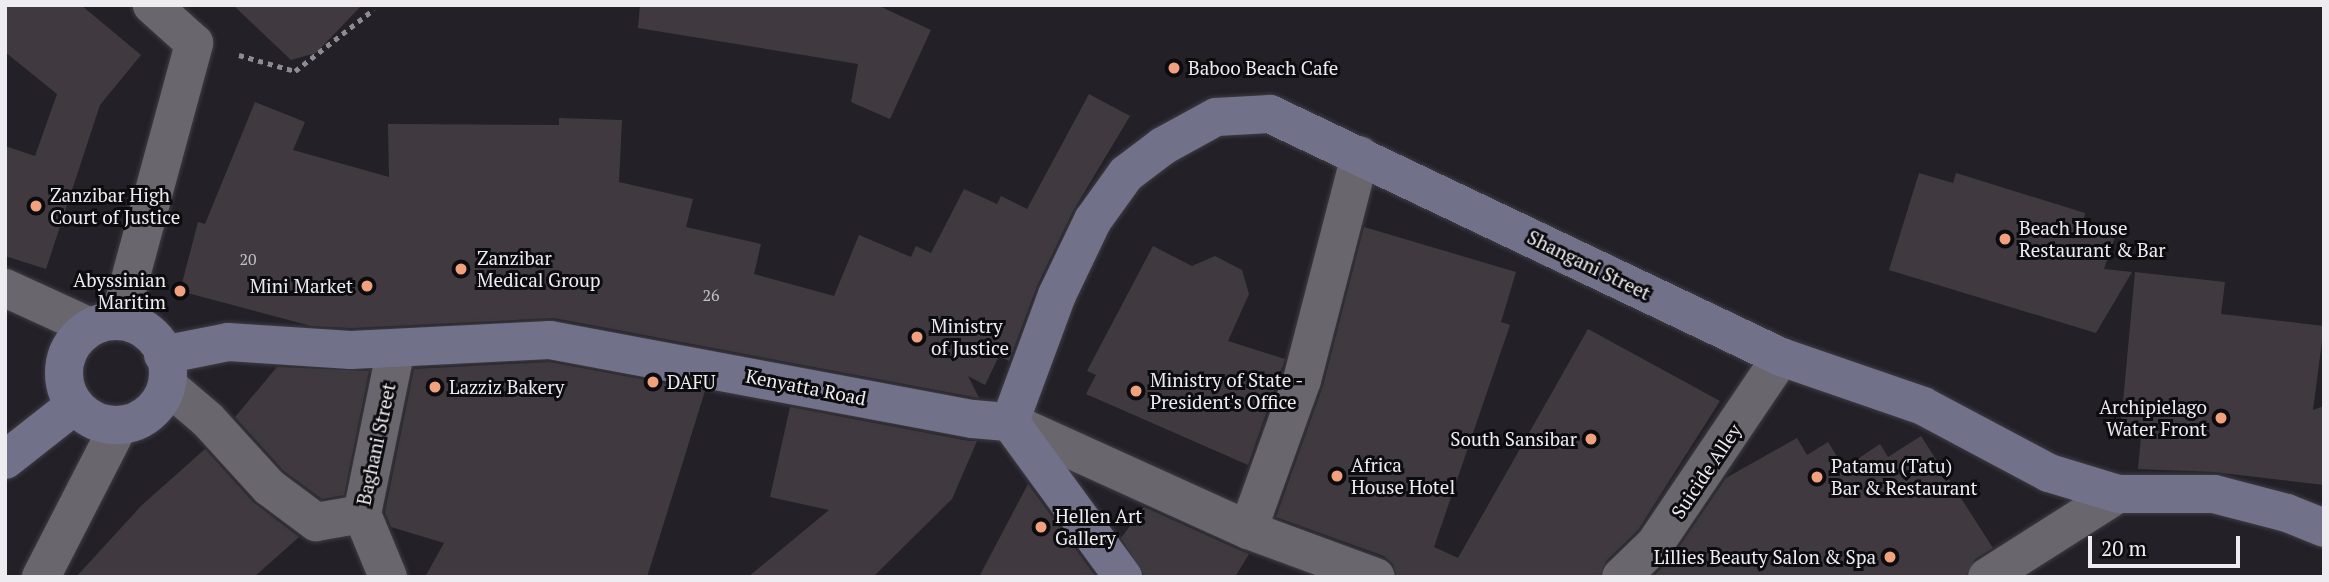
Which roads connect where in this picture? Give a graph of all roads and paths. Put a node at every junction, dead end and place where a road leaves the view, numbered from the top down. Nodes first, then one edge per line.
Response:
1 (152, 5) edge
2 (374, 9) dead end
3 (194, 43) junction
4 (310, 54) dead end
5 (317, 57) junction
6 (1360, 155) junction
7 (5, 288) edge
8 (104, 324) junction
9 (396, 348) junction
10 (1782, 357) junction
11 (165, 370) junction
12 (75, 405) junction
13 (1010, 422) junction
14 (119, 425) junction
15 (5, 460) edge
16 (2118, 494) junction
17 (362, 514) junction
18 (2324, 528) edge
19 (1248, 530) junction
20 (1319, 567) edge
21 (41, 577) edge
22 (388, 577) edge
23 (1123, 577) edge
24 (1376, 577) edge
25 (1621, 577) edge
26 (1987, 577) edge

1 - 3 street
2 - 5 path
3 - 5 path
3 - 8 street
4 - 5 path
6 - 10 main road, Shangani Street
6 - 13 main road, Shangani Street
6 - 19 street
7 - 8 street
8 - 11 main road
8 - 12 main road
9 - 11 main road, Kenyatta Road
9 - 13 main road, Kenyatta Road
9 - 17 street, Baghani Street
10 - 16 main road, Shangani Street
10 - 25 street, Suicide Alley
11 - 14 main road
11 - 17 street
12 - 14 main road
12 - 15 main road
13 - 19 street
13 - 23 main road
14 - 21 street
16 - 18 main road, Shangani Street
16 - 26 street
17 - 22 street, Baghani Street
19 - 20 street
20 - 24 street

